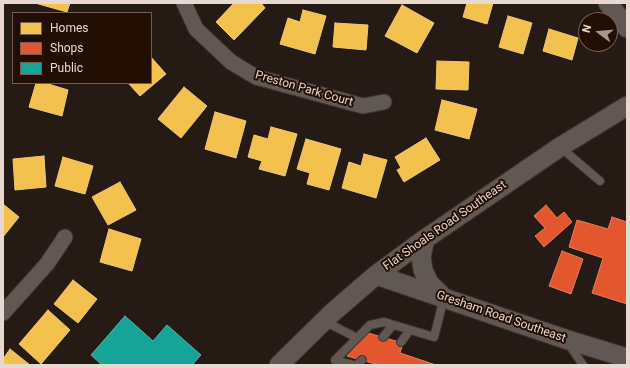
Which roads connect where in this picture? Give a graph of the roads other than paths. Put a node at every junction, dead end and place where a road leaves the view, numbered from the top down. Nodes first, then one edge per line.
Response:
1 (184, 3) edge
2 (608, 3) edge
3 (627, 28) edge
4 (384, 102) dead end
5 (627, 106) edge
6 (560, 147) junction
7 (600, 181) dead end
8 (65, 238) dead end
9 (425, 239) junction
10 (376, 275) junction
11 (444, 298) junction
12 (3, 313) edge
13 (323, 321) junction
14 (393, 325) junction
15 (410, 330) junction
16 (383, 337) dead end
17 (357, 338) junction
18 (565, 339) junction
19 (401, 342) dead end
20 (627, 358) edge
21 (279, 365) edge
22 (354, 365) edge
23 (583, 365) edge

1 - 4 street, Preston Park Court
2 - 3 street
5 - 6 street, Flat Shoals Road Southeast
6 - 7 lane
6 - 9 street, Flat Shoals Road Southeast
8 - 12 street
9 - 10 street, Flat Shoals Road Southeast
9 - 11 street
10 - 11 street, Gresham Road Southeast
10 - 13 street, Flat Shoals Road Southeast
11 - 15 lane
11 - 18 street, Gresham Road Southeast
13 - 17 lane
13 - 21 street, Flat Shoals Road Southeast
14 - 15 lane
14 - 16 lane
14 - 17 lane
15 - 19 lane
17 - 22 lane
18 - 20 street, Gresham Road Southeast
18 - 23 lane

